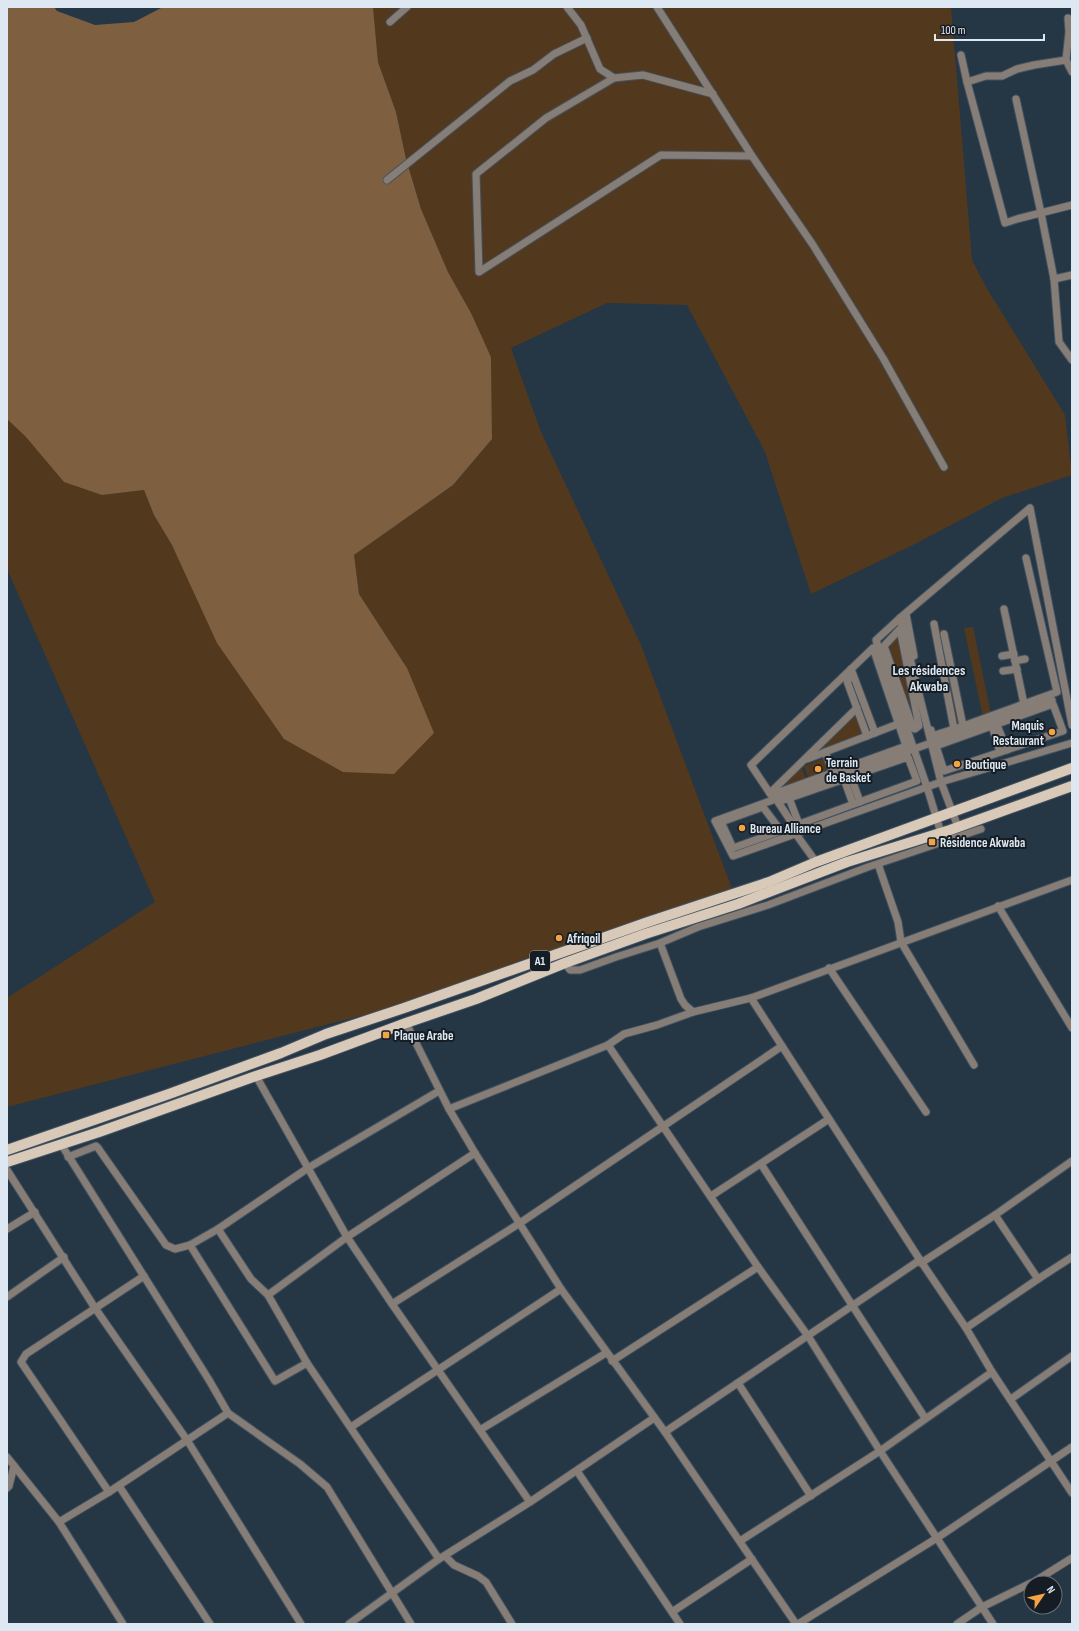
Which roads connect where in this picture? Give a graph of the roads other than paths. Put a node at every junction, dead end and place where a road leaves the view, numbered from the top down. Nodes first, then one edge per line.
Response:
1 (407, 7) edge
2 (567, 7) edge
3 (657, 7) edge
4 (1068, 18) dead end
5 (390, 22) dead end
6 (587, 38) junction
7 (961, 55) dead end
8 (1066, 60) junction
9 (1072, 72) edge
10 (614, 78) junction
11 (967, 82) junction
12 (713, 94) junction
13 (1016, 99) dead end
14 (752, 156) junction
15 (387, 180) dead end
16 (1072, 205) edge
17 (1041, 212) junction
18 (1072, 275) edge
19 (1054, 279) junction
20 (1072, 360) edge
21 (944, 467) dead end
22 (1026, 558) dead end
23 (1004, 609) dead end
24 (903, 616) junction
25 (934, 624) dead end
26 (900, 629) joint
27 (944, 634) dead end
28 (876, 640) junction
29 (1002, 656) dead end
30 (1015, 658) junction
31 (1025, 659) dead end
32 (943, 668) junction
33 (1017, 669) junction
34 (1003, 671) dead end
35 (852, 672) junction
36 (918, 673) junction
37 (1052, 700) dead end
38 (1024, 704) junction
39 (857, 708) junction
40 (898, 724) junction
41 (995, 725) junction
42 (1072, 725) edge
43 (963, 726) junction
44 (954, 729) junction
45 (875, 733) junction
46 (867, 736) junction
47 (932, 743) junction
48 (1072, 744) edge
49 (914, 748) junction
50 (1004, 751) junction
51 (825, 752) junction
52 (803, 761) junction
53 (1072, 768) edge
54 (833, 772) junction
55 (848, 778) junction
56 (941, 782) junction
57 (1072, 786) edge
58 (927, 787) junction
59 (771, 796) junction
60 (789, 798) junction
61 (860, 802) junction
62 (853, 804) junction
63 (764, 807) joint
64 (952, 812) junction
65 (936, 818) junction
66 (799, 824) junction
67 (958, 827) junction
68 (980, 829) dead end
69 (795, 833) junction
70 (941, 833) junction
71 (816, 862) junction
72 (878, 864) junction
73 (1072, 880) edge
74 (998, 906) junction
75 (901, 942) junction
76 (660, 943) junction
77 (565, 963) junction
78 (829, 968) junction
79 (751, 998) junction
80 (693, 1012) junction
81 (406, 1023) junction
82 (1072, 1028) edge
83 (608, 1045) junction
84 (782, 1046) junction
85 (974, 1065) dead end
86 (256, 1076) junction
87 (440, 1091) junction
88 (449, 1109) junction
89 (926, 1112) dead end
90 (829, 1118) junction
91 (663, 1127) junction
92 (61, 1144) junction
93 (7, 1150) edge
94 (475, 1153) junction
95 (68, 1157) junction
96 (1072, 1161) edge
97 (7, 1162) edge
98 (761, 1164) junction
99 (308, 1168) junction
100 (7, 1170) edge
101 (711, 1196) junction
102 (35, 1212) junction
103 (995, 1215) junction
104 (520, 1223) junction
105 (7, 1229) edge
106 (218, 1229) junction
107 (347, 1236) junction
108 (190, 1245) junction
109 (64, 1257) junction
110 (1072, 1257) edge
111 (921, 1262) junction
112 (758, 1267) junction
113 (144, 1276) junction
114 (1038, 1279) junction
115 (561, 1289) junction
116 (268, 1295) junction
117 (7, 1297) edge
118 (392, 1304) junction
119 (853, 1306) junction
120 (95, 1308) junction
121 (966, 1328) junction
122 (808, 1336) junction
123 (606, 1353) junction
124 (1072, 1356) edge
125 (612, 1361) junction
126 (307, 1363) junction
127 (438, 1369) junction
128 (992, 1372) junction
129 (738, 1383) junction
130 (1011, 1399) junction
131 (228, 1413) junction
132 (654, 1418) junction
133 (925, 1418) junction
134 (351, 1427) junction
135 (480, 1430) junction
136 (665, 1432) junction
137 (187, 1440) junction
138 (1072, 1448) edge
139 (880, 1451) junction
140 (7, 1457) edge
141 (1051, 1461) junction
142 (14, 1466) junction
143 (577, 1471) junction
144 (118, 1486) junction
145 (7, 1488) edge
146 (109, 1492) junction
147 (1072, 1493) edge
148 (811, 1496) junction
149 (530, 1502) junction
150 (59, 1522) junction
151 (937, 1538) junction
152 (740, 1541) junction
153 (442, 1558) junction
154 (1072, 1558) edge
155 (752, 1559) junction
156 (1044, 1575) edge
157 (1023, 1587) edge
158 (391, 1593) junction
159 (982, 1607) junction
160 (672, 1612) junction
161 (123, 1624) edge
162 (210, 1624) edge
163 (301, 1624) edge
164 (349, 1624) edge
165 (411, 1624) edge
166 (512, 1624) edge
167 (680, 1624) edge
168 (797, 1624) edge
169 (957, 1624) edge
170 (993, 1624) edge

1 - 5 street
2 - 6 street
3 - 12 street
4 - 8 street
6 - 10 street
6 - 15 street
7 - 11 street
8 - 9 street
8 - 11 street
10 - 12 street
10 - 14 street
11 - 17 street
12 - 14 street
13 - 17 street
14 - 21 street
16 - 17 street
17 - 19 street
18 - 19 street
19 - 20 street
22 - 38 street
23 - 30 street
24 - 28 street
24 - 36 street
24 - 42 street
24 - 47 street
25 - 32 street
26 - 26 street
27 - 43 street
28 - 49 street
28 - 59 street
29 - 30 street
30 - 31 street
30 - 33 street
32 - 36 street
32 - 44 street
33 - 34 street
33 - 38 street
35 - 39 street
35 - 40 street
35 - 45 street
35 - 59 street
36 - 44 street
37 - 47 street
38 - 43 street
39 - 46 street
39 - 52 street
40 - 45 street
40 - 54 street
41 - 50 street
41 - 50 street
41 - 50 street
43 - 44 street
45 - 46 street
46 - 51 street
47 - 49 street
47 - 56 street
48 - 56 street
49 - 58 street
49 - 59 street
51 - 52 street
51 - 54 street
52 - 59 street
53 - 64 main road, A1
54 - 59 street
55 - 60 street
55 - 61 street
55 - 61 street
55 - 62 street
56 - 58 street
56 - 64 street
57 - 67 main road, A1
58 - 65 street
58 - 69 street
59 - 69 street
59 - 69 street
60 - 66 street
60 - 66 street
61 - 62 street
62 - 66 street
63 - 63 street
64 - 65 main road, A1
64 - 67 street
65 - 70 street
65 - 71 main road, A1
67 - 70 main road, A1
68 - 72 street
69 - 71 street
70 - 77 main road, A1
71 - 93 main road, A1
72 - 75 street
72 - 76 street
73 - 74 street
74 - 75 street
74 - 82 street
75 - 78 street
75 - 85 street
76 - 77 street
76 - 80 street
77 - 81 main road, A1
78 - 79 street
78 - 89 street
79 - 80 street
79 - 84 street
80 - 83 street
81 - 86 main road, A1
81 - 87 street
83 - 88 street
83 - 91 street
84 - 90 street
84 - 91 street
86 - 92 main road, A1
86 - 99 street
87 - 88 street
87 - 99 street
88 - 94 street
90 - 98 street
90 - 111 street
91 - 101 street
91 - 104 street
92 - 95 street
92 - 97 main road, A1
94 - 104 street
94 - 107 street
95 - 108 street
95 - 113 street
96 - 103 street
98 - 101 street
98 - 119 street
99 - 106 street
99 - 107 street
100 - 102 street
101 - 112 street
102 - 105 street
102 - 109 street
103 - 111 street
103 - 114 street
104 - 115 street
104 - 118 street
106 - 108 street
106 - 116 street
107 - 116 street
107 - 118 street
108 - 126 street
109 - 117 street
109 - 120 street
110 - 114 street
111 - 119 street
111 - 121 street
112 - 122 street
112 - 125 street
113 - 120 street
113 - 131 street
114 - 121 street
115 - 123 street
115 - 127 street
116 - 126 street
118 - 127 street
119 - 122 street
119 - 133 street
120 - 137 street
120 - 146 street
121 - 128 street
122 - 129 street
122 - 139 street
123 - 125 street
123 - 135 street
124 - 130 street
125 - 132 street
126 - 134 street
127 - 134 street
127 - 135 street
128 - 130 street
128 - 133 street
129 - 136 street
129 - 148 street
130 - 141 street
131 - 137 street
131 - 158 street
132 - 136 street
132 - 143 street
133 - 139 street
134 - 153 street
135 - 149 street
136 - 152 street
137 - 144 street
137 - 163 street
138 - 141 street
139 - 148 street
139 - 151 street
140 - 142 street
141 - 147 street
141 - 151 street
142 - 145 street
142 - 150 street
143 - 149 street
143 - 160 street
144 - 146 street
144 - 162 street
146 - 150 street
148 - 152 street
149 - 153 street
150 - 161 street
151 - 159 street
151 - 168 street
152 - 155 street
153 - 158 street
153 - 166 street
154 - 156 street
155 - 160 street
155 - 168 street
157 - 159 street
158 - 164 street
158 - 165 street
159 - 169 street
159 - 170 street
160 - 167 street

